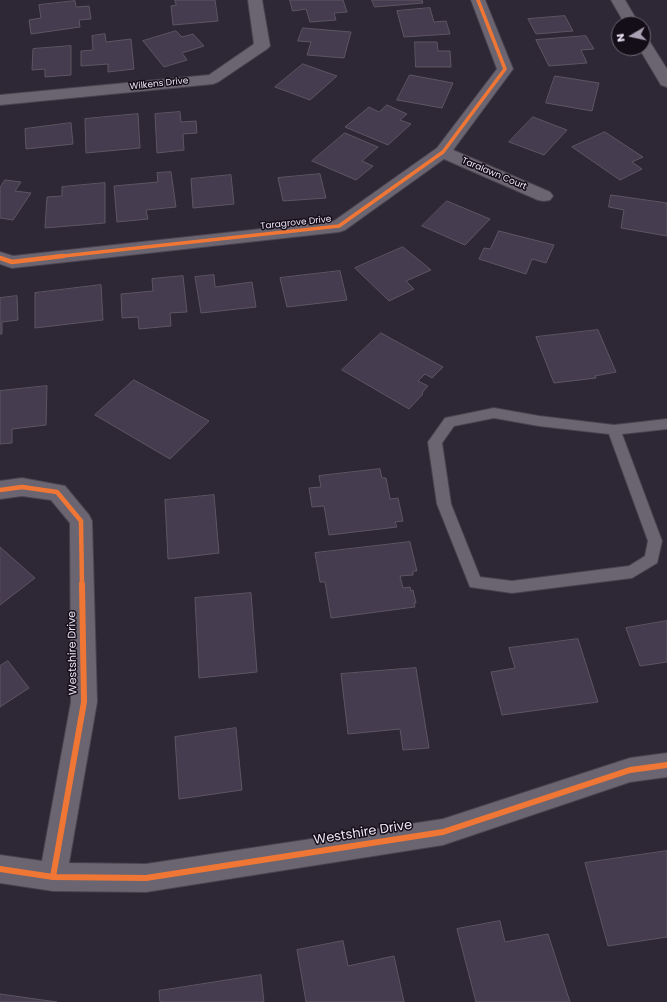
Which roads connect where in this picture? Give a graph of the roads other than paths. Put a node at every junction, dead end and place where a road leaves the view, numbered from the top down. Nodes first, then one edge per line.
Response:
1 (255, 0) edge
2 (478, 0) edge
3 (618, 0) edge
4 (627, 16) edge
5 (651, 55) edge
6 (667, 82) edge
7 (0, 100) edge
8 (444, 152) junction
9 (544, 196) dead end
10 (0, 258) edge
11 (667, 424) edge
12 (614, 430) junction
13 (0, 490) edge
14 (667, 765) edge
15 (0, 869) edge
16 (53, 877) junction

1 - 7 street, Wilkens Drive
2 - 8 street, Taragrove Drive
3 - 4 street
5 - 6 street
8 - 9 street, Taralawn Court
8 - 10 street, Taragrove Drive
11 - 12 lane
12 - 12 lane
13 - 16 street, Westshire Drive
14 - 16 street, Westshire Drive
15 - 16 street, Westshire Drive

